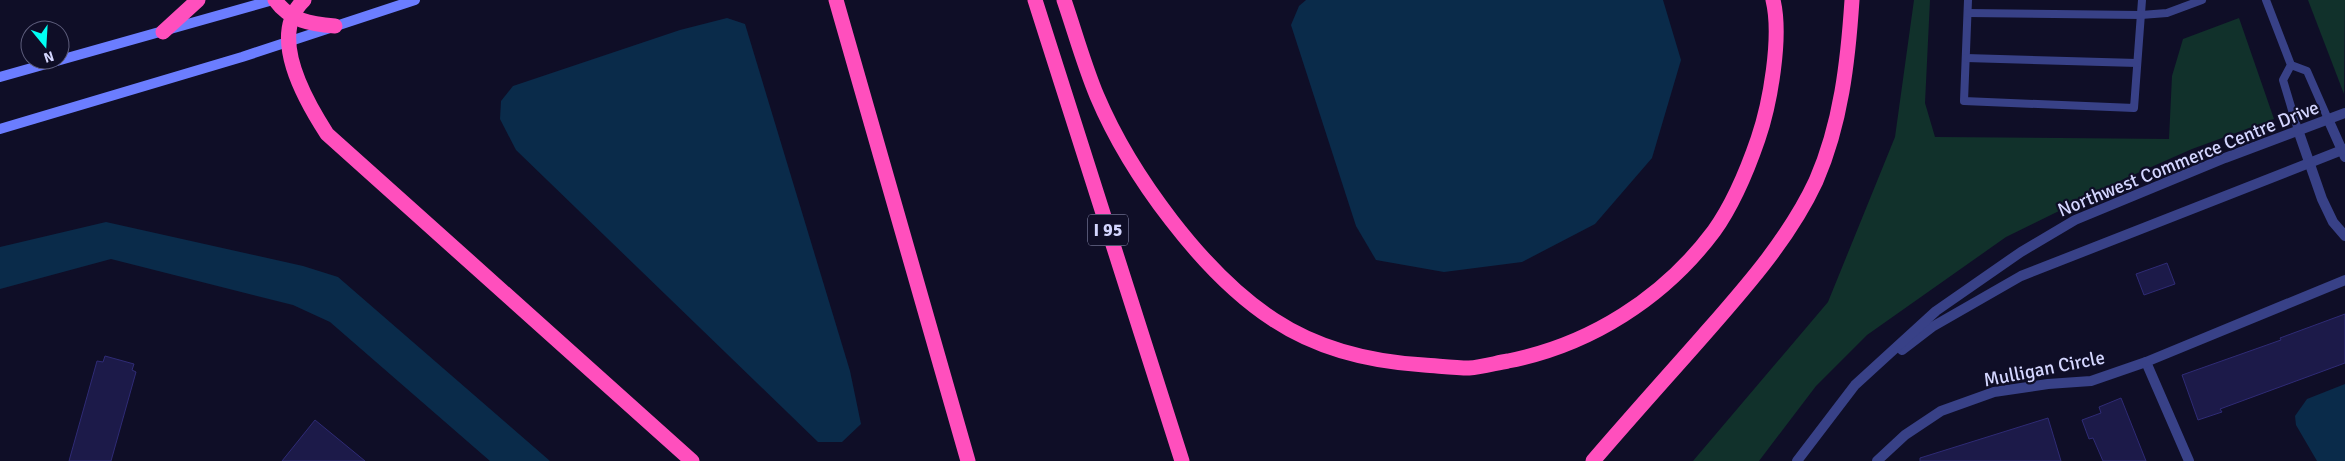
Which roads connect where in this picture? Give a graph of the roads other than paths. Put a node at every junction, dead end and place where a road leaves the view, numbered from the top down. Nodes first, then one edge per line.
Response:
1 (198, 0) edge
2 (274, 0) edge
3 (304, 0) edge
4 (415, 0) edge
5 (836, 0) edge
6 (1035, 0) edge
7 (1064, 0) edge
8 (1773, 0) edge
9 (1852, 0) edge
10 (1968, 0) edge
11 (2142, 0) edge
12 (2202, 0) edge
13 (2266, 0) edge
14 (1968, 13) junction
15 (2142, 15) junction
16 (293, 18) junction
17 (335, 26) junction
18 (163, 32) junction
19 (287, 42) junction
20 (1966, 58) junction
21 (2137, 63) junction
22 (2291, 65) junction
23 (0, 77) edge
24 (2345, 113) edge
25 (2328, 119) junction
26 (0, 129) edge
27 (2298, 130) junction
28 (2344, 152) edge
29 (2309, 163) junction
30 (2344, 234) edge
31 (2345, 280) edge
32 (2146, 362) junction
33 (1855, 384) junction
34 (692, 461) edge
35 (968, 461) edge
36 (1182, 461) edge
37 (1593, 461) edge
38 (1797, 461) edge
39 (1877, 461) edge
40 (2189, 461) edge

1 - 18 highway
2 - 16 highway
2 - 18 main road
3 - 16 highway
4 - 17 main road
5 - 35 highway
6 - 36 highway, I 95
7 - 8 highway
9 - 37 highway
10 - 14 lane
11 - 15 lane
12 - 15 lane
13 - 22 lane
14 - 15 lane
14 - 20 lane
15 - 21 lane
16 - 17 highway
16 - 19 highway
17 - 19 main road
18 - 23 main road
19 - 26 main road
19 - 34 highway
20 - 21 lane
20 - 21 lane
22 - 25 lane
22 - 27 lane
24 - 25 street, Northwest Commerce Centre Drive
25 - 27 street, Northwest Commerce Centre Drive
25 - 28 street
27 - 29 street
27 - 33 street, Northwest Commerce Centre Drive
28 - 29 street, Northwest Commerce Centre Drive
29 - 30 street
29 - 33 street, Northwest Commerce Centre Drive
31 - 32 street, Mulligan Circle
32 - 39 street, Mulligan Circle
32 - 40 street
33 - 38 street, Northwest Commerce Centre Drive

